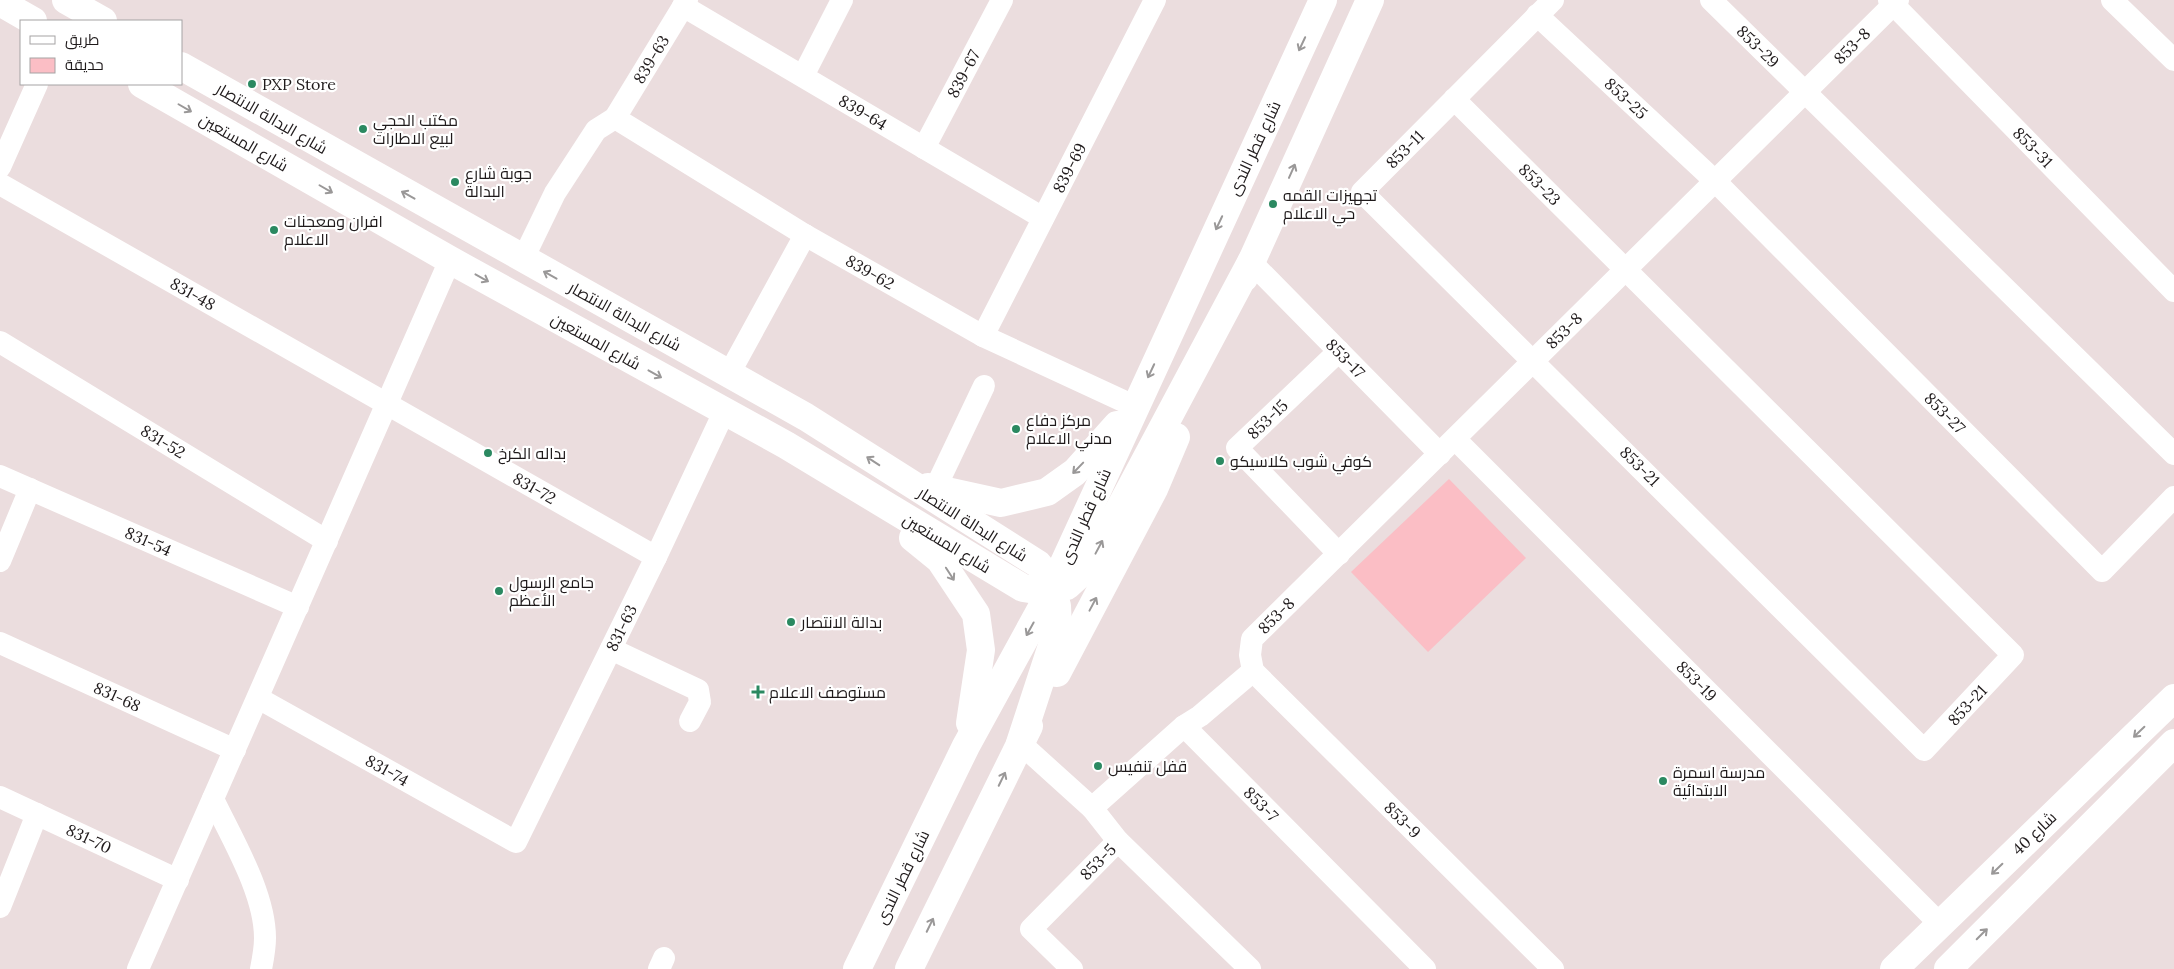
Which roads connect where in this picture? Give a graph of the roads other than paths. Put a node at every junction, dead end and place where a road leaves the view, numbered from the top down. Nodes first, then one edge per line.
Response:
1 (66, 0) edge
2 (842, 0) edge
3 (1002, 0) edge
4 (1155, 0) edge
5 (1323, 0) edge
6 (1370, 0) edge
7 (1711, 0) edge
8 (2112, 0) edge
9 (1893, 1) edge
10 (0, 2) edge
11 (685, 3) edge
12 (1545, 8) edge
13 (31, 20) edge
14 (101, 20) edge
15 (2174, 60) edge
16 (182, 67) edge
17 (803, 76) junction
18 (37, 85) edge
19 (144, 85) edge
20 (1805, 92) junction
21 (1454, 100) junction
22 (615, 118) junction
23 (924, 148) junction
24 (0, 166) edge
25 (1714, 182) junction
26 (0, 184) edge
27 (1044, 218) junction
28 (805, 235) junction
29 (523, 259) junction
30 (450, 260) junction
31 (1251, 262) junction
32 (1624, 271) junction
33 (2174, 291) edge
34 (983, 336) junction
35 (0, 342) edge
36 (1340, 351) junction
37 (1534, 360) junction
38 (729, 374) junction
39 (984, 386) dead end
40 (388, 404) junction
41 (1134, 406) junction
42 (724, 412) junction
43 (806, 417) junction
44 (786, 446) junction
45 (1447, 446) junction
46 (2174, 454) edge
47 (833, 475) junction
48 (0, 476) edge
49 (899, 478) junction
50 (30, 489) junction
51 (935, 489) junction
52 (2174, 497) edge
53 (327, 540) junction
54 (1339, 554) junction
55 (656, 557) junction
56 (0, 561) edge
57 (1052, 589) junction
58 (298, 607) junction
59 (0, 643) edge
60 (611, 648) junction
61 (1253, 671) junction
62 (258, 698) junction
63 (2174, 698) edge
64 (690, 721) dead end
65 (1184, 726) junction
66 (1020, 743) junction
67 (2174, 743) edge
68 (966, 746) junction
69 (235, 750) junction
70 (2090, 779) junction
71 (0, 797) edge
72 (213, 799) junction
73 (2116, 801) junction
74 (1092, 808) junction
75 (37, 814) junction
76 (1118, 841) junction
77 (516, 842) joint
78 (178, 880) junction
79 (0, 907) edge
80 (1940, 924) junction
81 (138, 969) edge
82 (262, 969) edge
83 (857, 969) edge
84 (909, 969) edge
85 (1072, 969) edge
86 (1250, 969) edge
87 (1425, 969) edge
88 (1553, 969) edge
89 (1894, 969) edge
90 (1948, 969) edge

1 - 14 main road
2 - 17 street
3 - 23 street, 839-67
4 - 27 street, 839-69
5 -> 41 main road, شارع قطر الندى
31 -> 6 main road
7 - 20 street, 853-29
8 - 15 street
9 - 20 street, 853-8
9 - 33 street, 853-31
10 - 13 main road
11 - 17 street, 839-64
11 - 22 street, 839-63
12 - 21 street, 853-11
12 - 25 street, 853-25
29 -> 16 main road, شارع البدالة الانتصار
17 - 23 street, 839-64
18 - 24 street
19 -> 30 main road, شارع المستعين
20 - 25 street, 853-8
20 - 46 street
21 - 32 street, 853-23
21 - 37 street, 853-11
22 - 28 street, 839-62
22 - 29 street
23 - 27 street, 839-64
25 - 32 street, 853-8
25 - 52 street, 853-27
26 - 40 street, 831-48
27 - 34 street, 839-69
28 - 34 street, 839-62
28 - 38 street
38 -> 29 main road, شارع البدالة الانتصار
30 - 40 street
30 -> 42 main road, شارع المستعين
31 - 36 street, 853-17
57 -> 31 main road
66 -> 31 main road
32 - 37 street, 853-8
32 - 37 street, 853-21
34 - 41 street, 839-62
35 - 53 street, 831-52
36 - 45 street, 853-17
36 - 54 street, 853-15
37 - 45 street, 853-8
38 - 43 main road, شارع البدالة الانتصار
39 - 51 street
40 - 53 street
40 - 55 street, 831-72
41 -> 51 main road
41 - 57 main road, شارع قطر الندى
42 - 44 main road, شارع المستعين
42 - 55 street, 831-63
43 - 44 main road
49 -> 43 main road, شارع البدالة الانتصار
44 - 47 main road, شارع المستعين
45 - 54 street, 853-8
45 - 80 street, 853-19
47 - 57 main road, شارع المستعين
47 -> 68 main road
48 - 50 street, 831-54
49 - 51 main road
49 - 57 main road, شارع البدالة الانتصار
50 - 56 street
50 - 58 street, 831-54
53 - 58 street
54 - 61 street, 853-8
55 - 60 street, 831-63
57 - 66 main road, شارع البدالة الانتصار
57 -> 68 main road, شارع قطر الندى
58 - 62 street
59 - 69 street, 831-68
60 - 64 street
60 - 77 street, 831-63
61 - 65 street
61 - 88 street, 853-9
62 - 69 street
62 - 77 street, 831-74
63 -> 70 main road, شارع 40
65 - 74 street
65 - 87 street, 853-7
66 - 74 street
84 -> 66 main road
67 - 73 main road
68 - 83 main road, شارع قطر الندى
69 - 72 street
70 - 73 main road
70 -> 80 main road, شارع 40
71 - 75 street, 831-70
72 - 78 street
72 - 82 street
90 -> 73 main road
74 - 76 street
75 - 78 street, 831-70
75 - 79 street
76 - 85 street, 853-5
76 - 86 street, 853-5
78 - 81 street
80 - 89 main road, شارع 40

